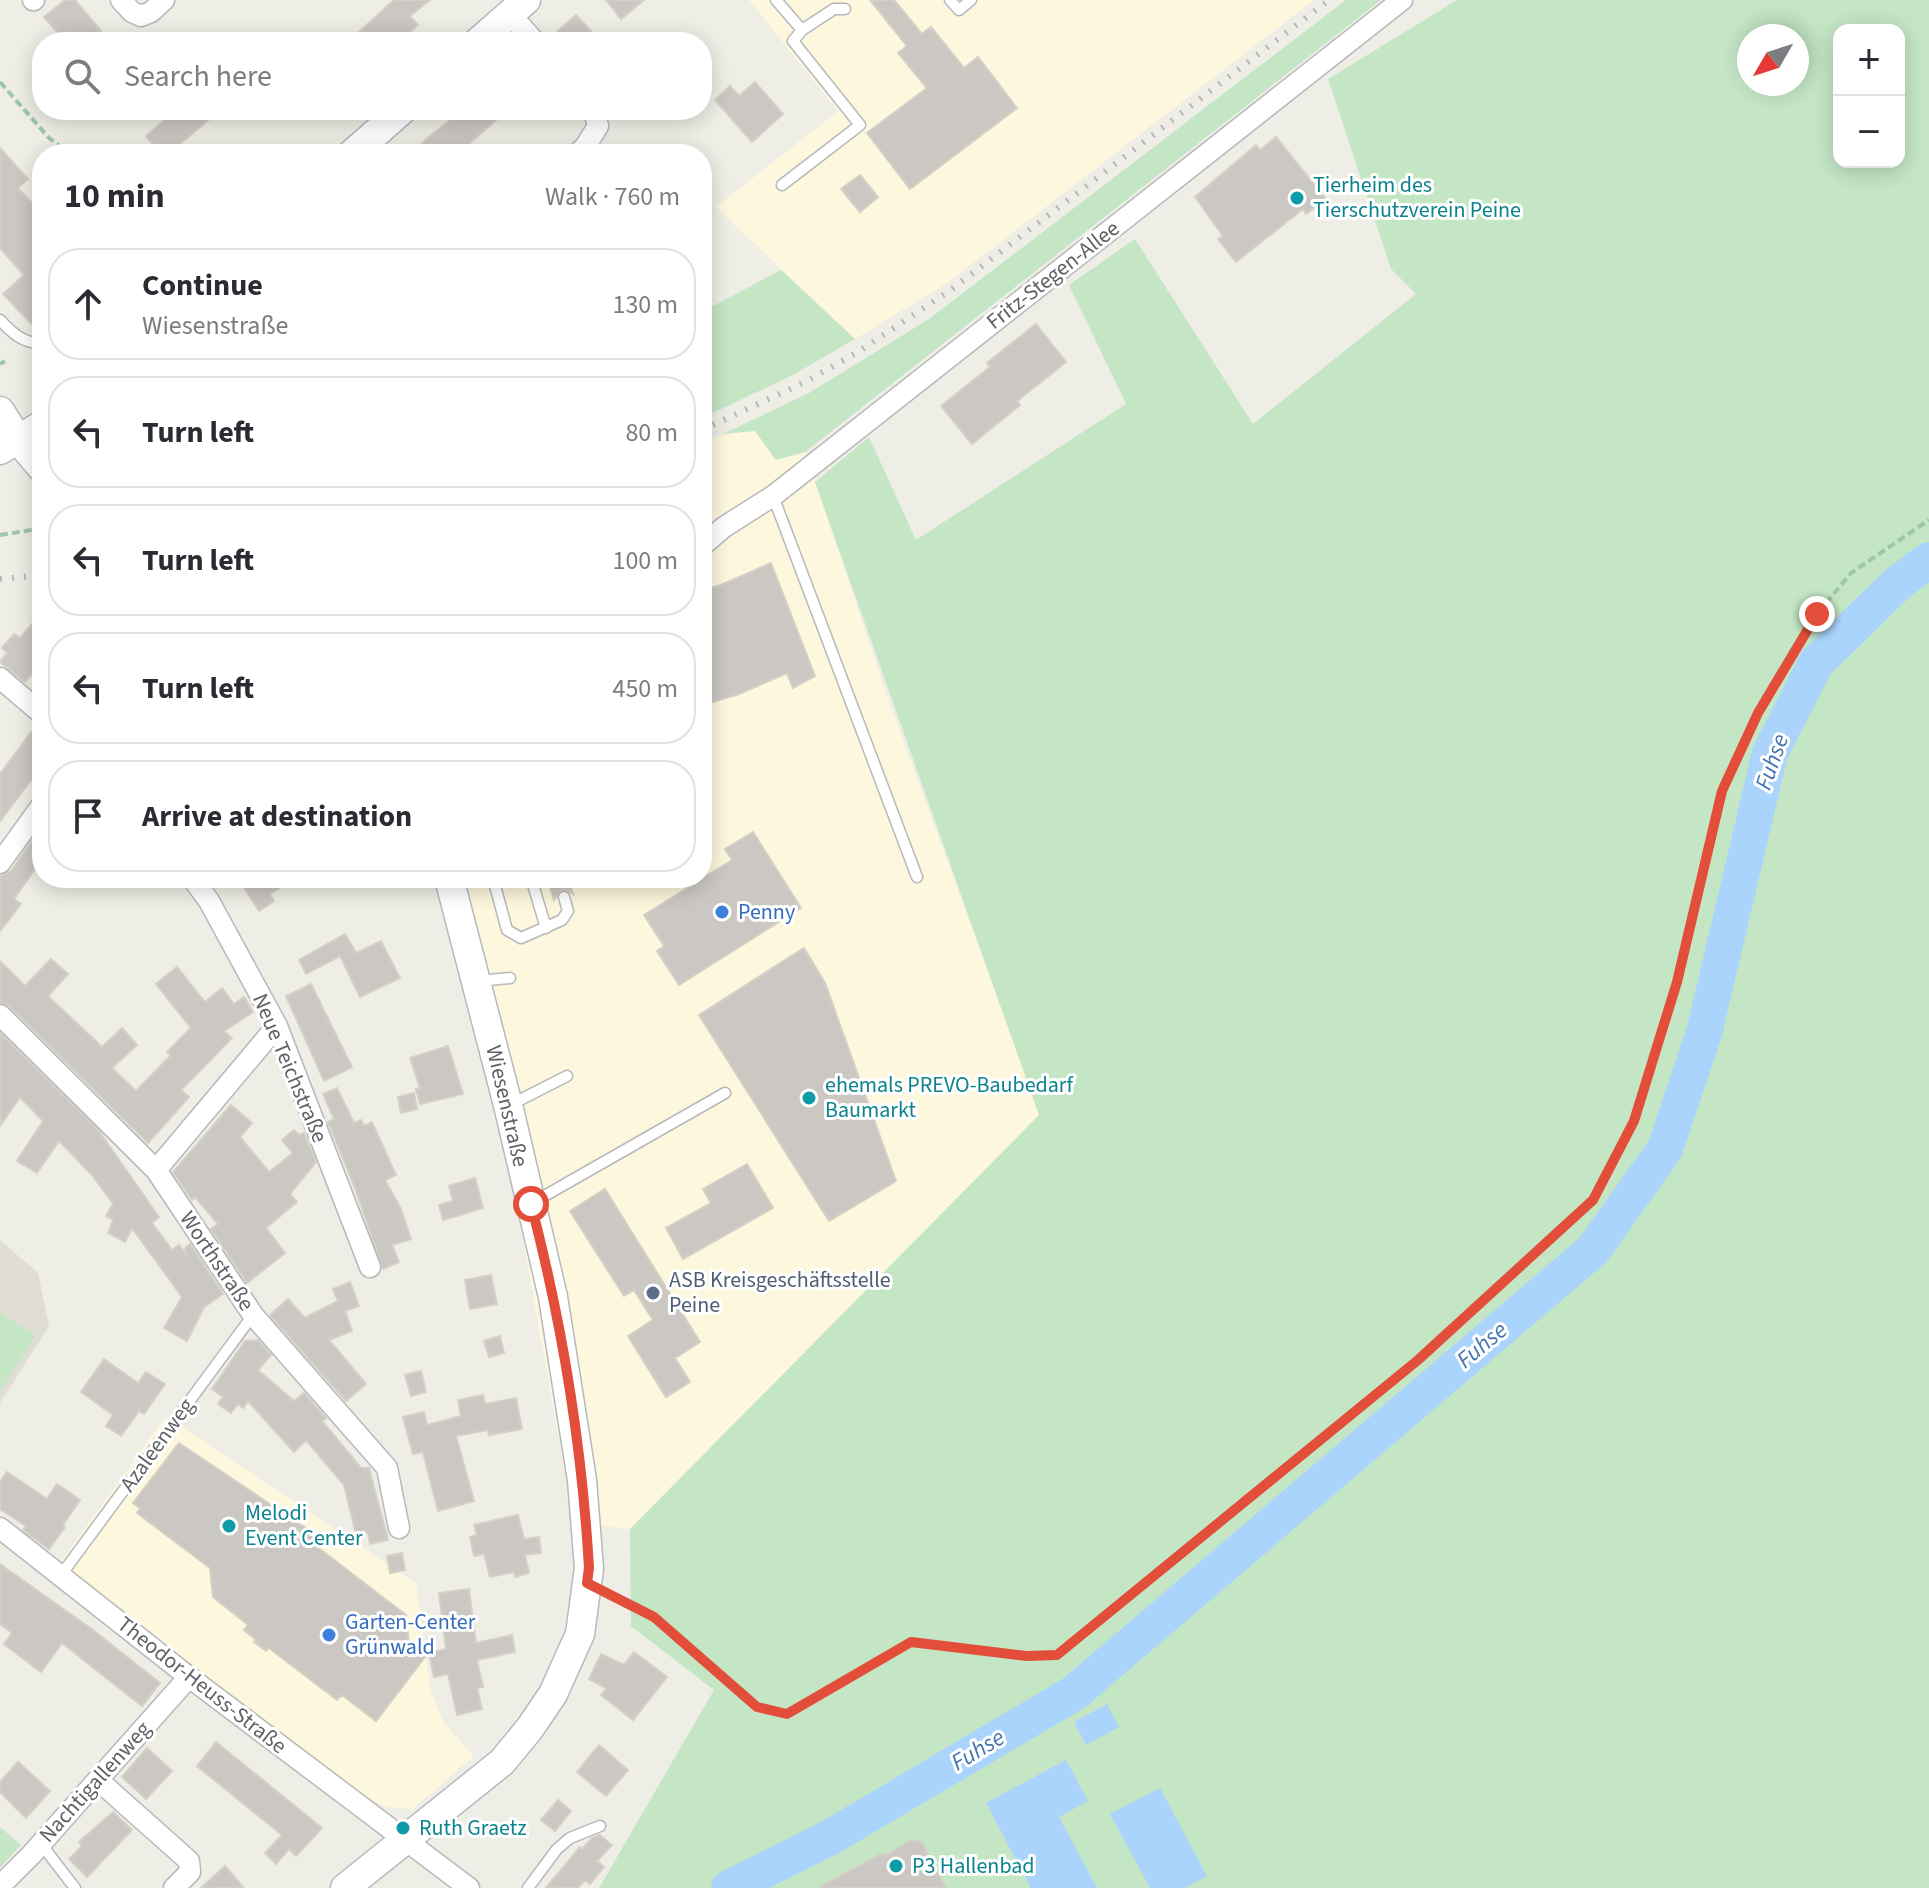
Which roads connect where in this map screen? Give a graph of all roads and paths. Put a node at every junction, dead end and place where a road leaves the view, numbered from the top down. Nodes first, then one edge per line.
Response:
1 (121, 0) edge
2 (164, 0) edge
3 (776, 0) edge
4 (950, 0) edge
5 (971, 0) edge
6 (1402, 0) edge
7 (518, 7) edge
8 (845, 9) dead end
9 (802, 30) junction
10 (489, 32) edge
11 (530, 32) edge
12 (0, 82) edge
13 (32, 119) edge
14 (33, 120) edge
15 (391, 120) edge
16 (596, 120) edge
17 (57, 144) edge
18 (363, 144) edge
19 (584, 144) edge
20 (782, 185) dead end
21 (0, 320) edge
22 (32, 342) edge
23 (0, 411) edge
24 (20, 439) edge
25 (773, 496) junction
26 (1929, 520) edge
27 (32, 530) edge
28 (0, 535) edge
29 (712, 537) edge
30 (0, 678) edge
31 (32, 705) edge
32 (32, 819) edge
33 (0, 863) edge
34 (917, 877) dead end
35 (199, 888) edge
36 (452, 888) edge
37 (496, 888) edge
38 (534, 888) edge
39 (564, 897) dead end
40 (546, 928) junction
41 (510, 978) dead end
42 (477, 981) junction
43 (0, 1015) edge
44 (277, 1026) junction
45 (567, 1076) dead end
46 (725, 1093) dead end
47 (508, 1105) junction
48 (156, 1170) junction
49 (531, 1204) junction
50 (370, 1267) dead end
51 (253, 1315) junction
52 (0, 1528) edge
53 (399, 1528) dead end
54 (61, 1575) junction
55 (587, 1583) junction
56 (189, 1677) junction
57 (98, 1780) junction
58 (600, 1826) dead end
59 (406, 1840) junction
60 (41, 1844) junction
61 (0, 1886) edge
62 (75, 1888) edge
63 (174, 1888) edge
64 (345, 1888) edge
65 (469, 1888) edge
66 (528, 1888) edge

1 - 2 street
3 - 9 lane
4 - 5 lane
6 - 25 street, Fritz-Stegen-Allee
7 - 10 street
7 - 11 street
8 - 9 lane
9 - 20 lane
12 - 13 path
14 - 17 path
15 - 18 street
16 - 19 street
21 - 22 lane
23 - 24 street
25 - 29 street, Fritz-Stegen-Allee
25 - 34 lane
26 - 55 path
27 - 28 path
30 - 31 street
32 - 33 street
35 - 44 street, Neue Teichstraße
36 - 42 street, Wiesenstraße
37 - 40 lane
38 - 40 lane
39 - 40 lane
41 - 42 lane
42 - 47 street, Wiesenstraße
43 - 48 street, Worthstraße
44 - 48 street
44 - 50 street, Neue Teichstraße
45 - 47 lane
46 - 49 lane
47 - 49 street, Wiesenstraße
48 - 51 street, Worthstraße
49 - 55 street, Wiesenstraße
51 - 53 street, Worthstraße
51 - 54 lane, Azaleenweg
52 - 54 street, Theodor-Heuss-Straße
54 - 56 street, Theodor-Heuss-Straße
55 - 59 street, Wiesenstraße
56 - 57 street, Nachtigallenweg
56 - 59 street, Theodor-Heuss-Straße
57 - 60 street, Nachtigallenweg
57 - 63 street
58 - 66 lane
59 - 64 street, Wiesenstraße
59 - 65 street, Theodor-Heuss-Straße
60 - 61 street, Nachtigallenweg
60 - 62 lane

